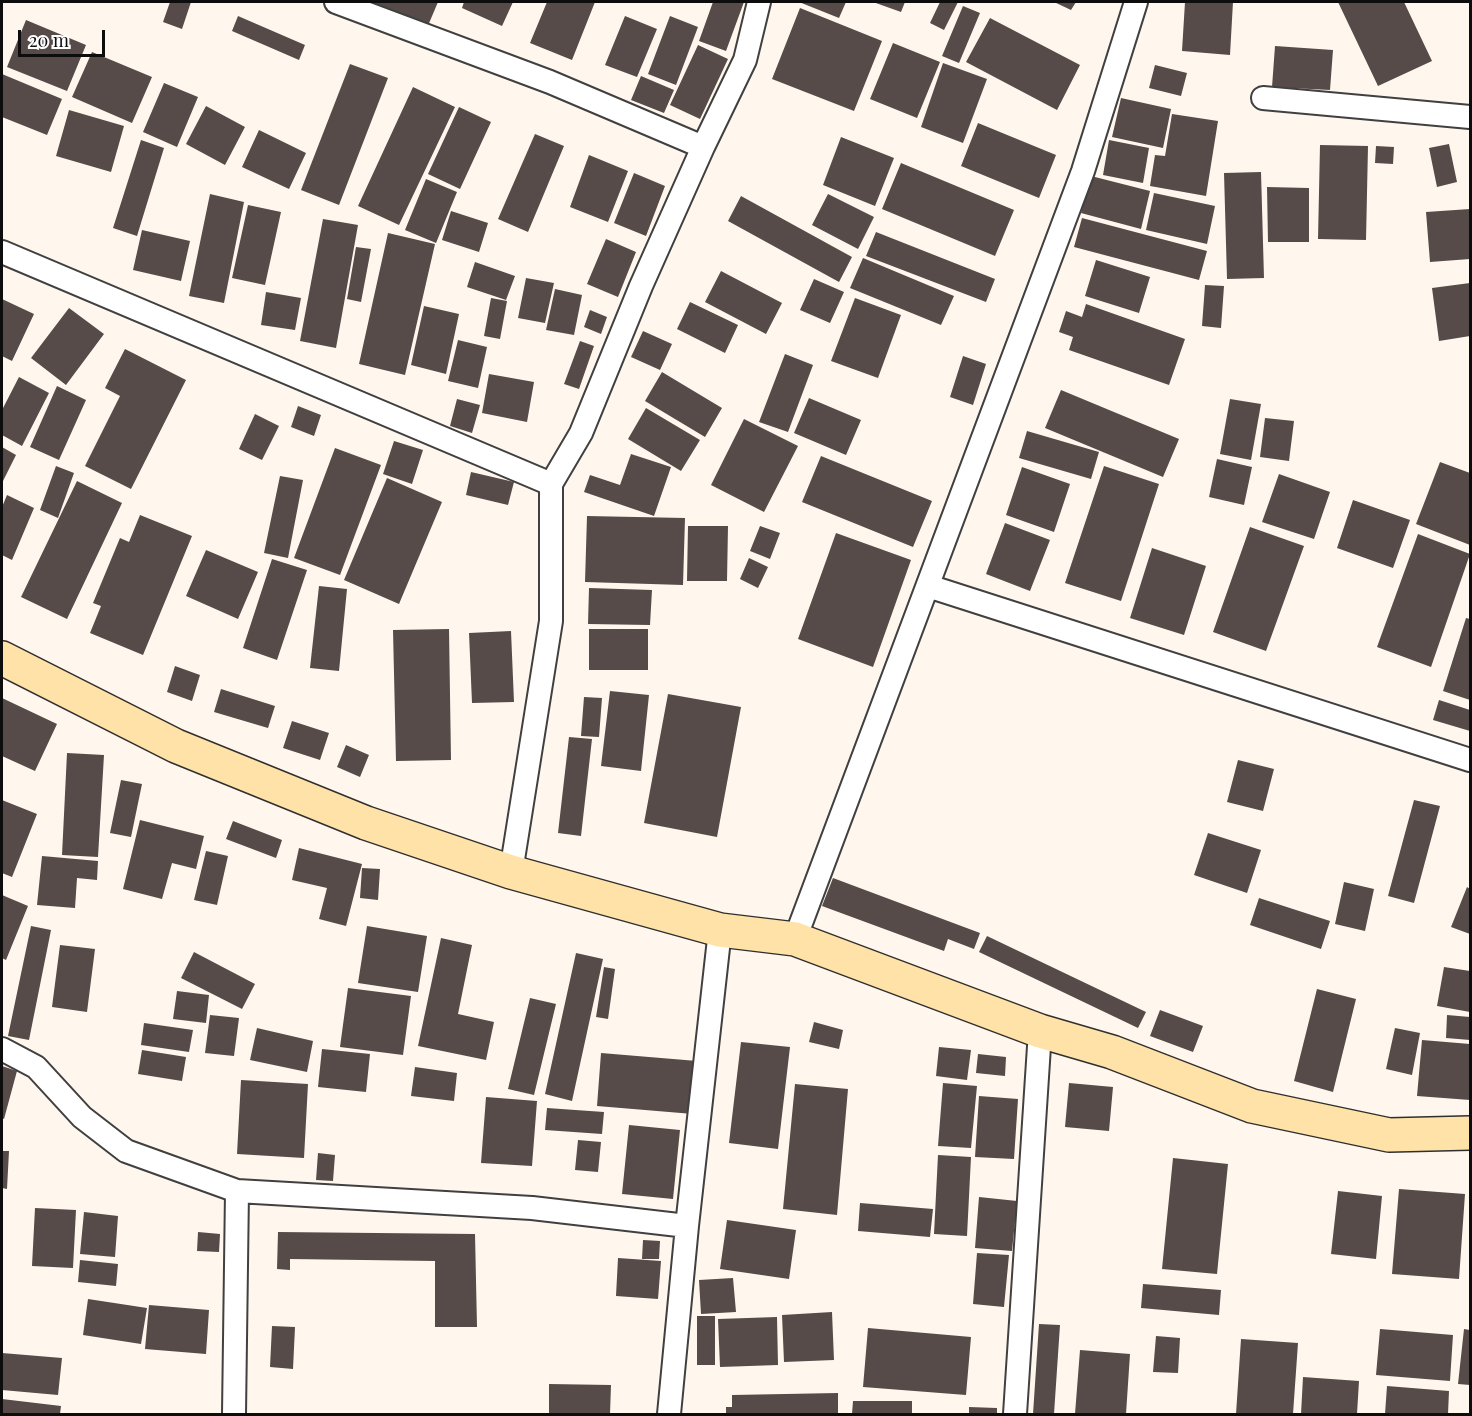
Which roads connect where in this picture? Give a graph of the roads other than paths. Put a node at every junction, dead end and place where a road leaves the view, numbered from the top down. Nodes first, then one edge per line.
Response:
1 (336, 2) edge
2 (759, 2) edge
3 (1136, 2) edge
4 (1263, 98) dead end
5 (1470, 117) edge
6 (703, 147) junction
7 (2, 252) edge
8 (551, 484) junction
9 (928, 586) junction
10 (2, 658) edge
11 (1470, 760) edge
12 (510, 872) junction
13 (720, 930) junction
14 (795, 939) junction
15 (1040, 1031) junction
16 (2, 1049) edge
17 (1470, 1133) edge
18 (237, 1191) junction
19 (687, 1226) junction
20 (234, 1414) edge
21 (669, 1414) edge
22 (1015, 1414) edge

1 - 6 street
2 - 6 street
3 - 9 street
4 - 5 street
6 - 8 street
7 - 8 street
8 - 12 street
9 - 11 street
9 - 14 street
10 - 12 main road
12 - 13 main road
13 - 14 main road
13 - 19 street
14 - 15 main road
15 - 17 main road
15 - 22 street
16 - 18 street
18 - 19 street
18 - 20 street
19 - 21 street

